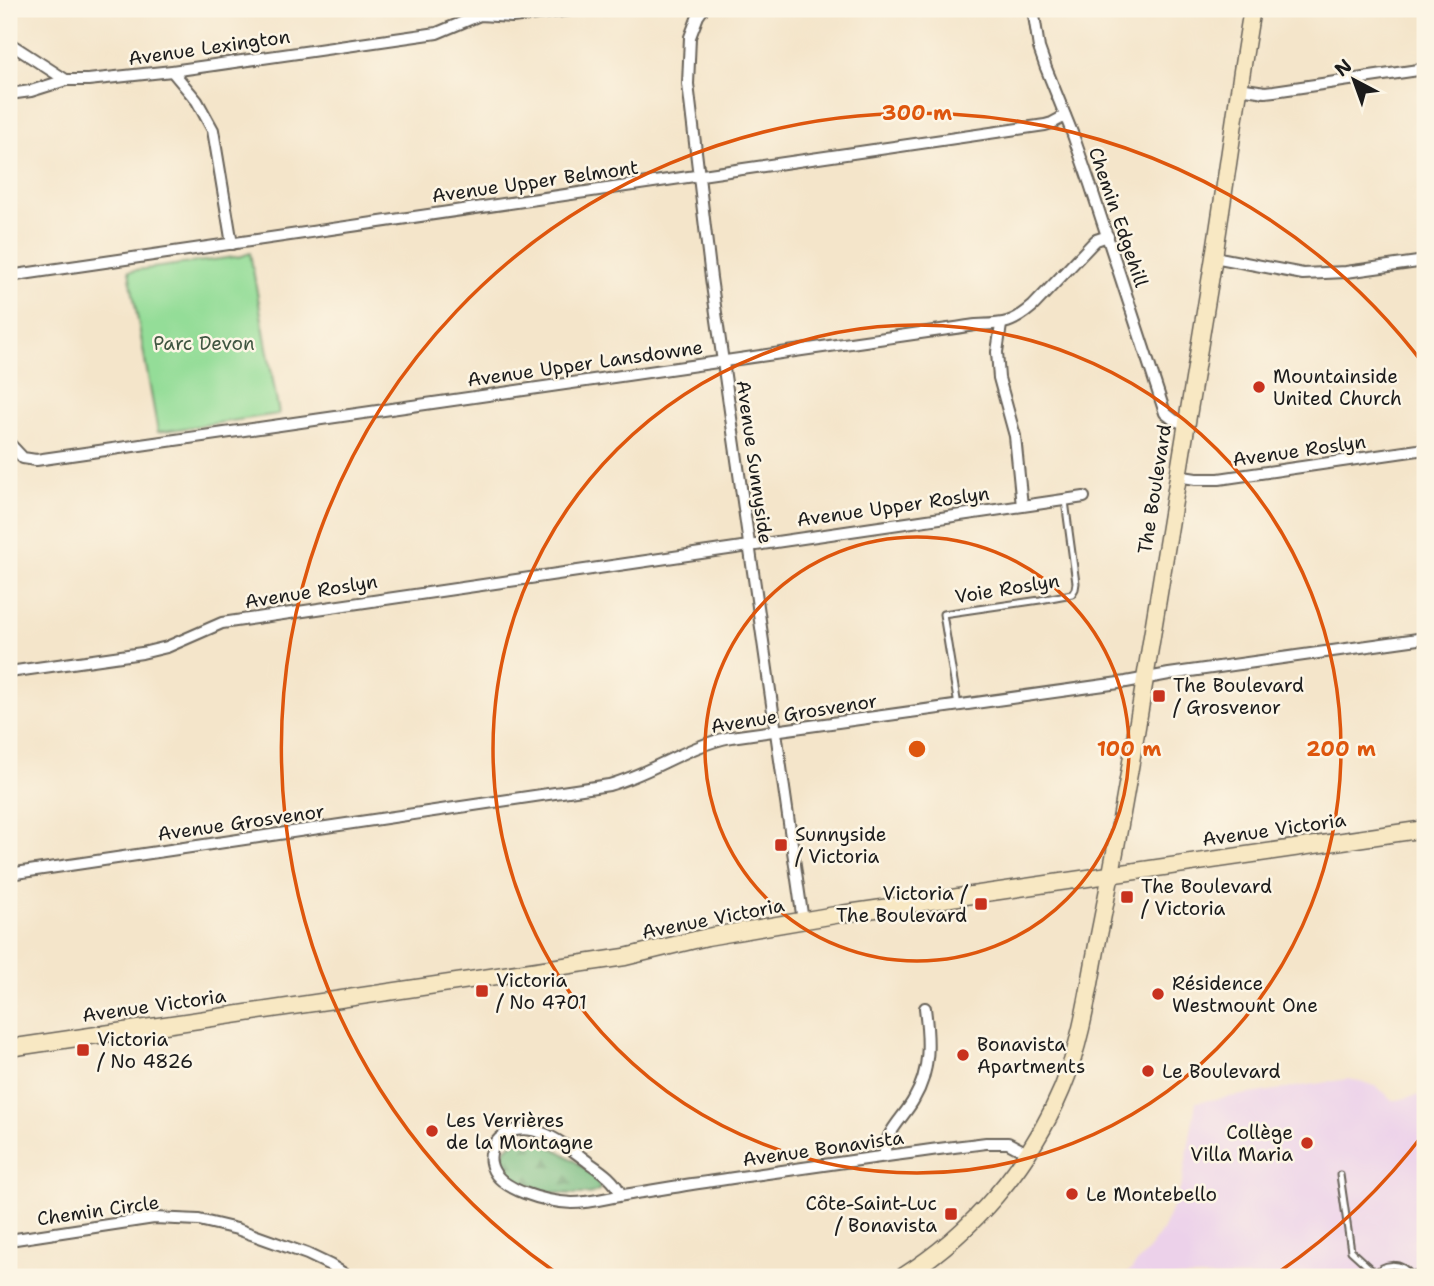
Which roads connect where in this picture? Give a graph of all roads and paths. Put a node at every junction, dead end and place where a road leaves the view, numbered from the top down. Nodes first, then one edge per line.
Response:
1 (455, 9) edge
2 (579, 9) edge
3 (703, 9) edge
4 (1033, 9) edge
5 (1252, 9) edge
6 (480, 15) junction
7 (9, 43) edge
8 (1425, 69) edge
9 (172, 71) junction
10 (66, 80) junction
11 (1239, 88) junction
12 (9, 94) edge
13 (1065, 116) junction
14 (700, 176) junction
15 (1108, 236) junction
16 (233, 244) junction
17 (1214, 257) junction
18 (1425, 261) edge
19 (9, 276) edge
20 (1000, 325) junction
21 (723, 361) junction
22 (1186, 424) junction
23 (9, 443) edge
24 (1425, 449) edge
25 (1177, 476) junction
26 (1084, 496) dead end
27 (1065, 499) junction
28 (1022, 506) junction
29 (749, 545) junction
30 (624, 563) joint
31 (1425, 638) edge
32 (9, 672) edge
33 (1145, 678) junction
34 (958, 706) junction
35 (775, 731) junction
36 (1425, 829) edge
37 (9, 874) edge
38 (1112, 874) junction
39 (803, 921) junction
40 (925, 1009) dead end
41 (9, 1048) edge
42 (1027, 1153) junction
43 (885, 1156) junction
44 (1340, 1175) dead end
45 (621, 1195) junction
46 (9, 1240) edge
47 (1425, 1271) edge
48 (1374, 1275) edge
49 (1412, 1276) edge
50 (349, 1277) edge
51 (902, 1277) edge

1 - 6 street
2 - 6 street, Avenue Lexington
3 - 14 street, Avenue Sunnyside
4 - 13 street, Chemin Edgehill
5 - 11 street, The Boulevard
6 - 9 street, Avenue Lexington
7 - 10 street
8 - 11 street
9 - 10 street, Avenue Lexington
9 - 16 street
10 - 12 street, Avenue Lexington
11 - 17 street, The Boulevard
13 - 14 street, Avenue Upper Belmont
13 - 15 street, Chemin Edgehill
14 - 16 street, Avenue Upper Belmont
14 - 21 street, Avenue Sunnyside
15 - 20 street, Avenue Upper Lansdowne
15 - 22 street, Chemin Edgehill
16 - 19 street, Avenue Upper Belmont
17 - 18 street
17 - 22 street, The Boulevard
20 - 21 street, Avenue Upper Lansdowne
20 - 28 street
21 - 23 street, Avenue Upper Lansdowne
21 - 29 street, Avenue Sunnyside
22 - 25 street, The Boulevard
24 - 25 street, Avenue Roslyn
25 - 33 street, The Boulevard
26 - 27 street, Avenue Upper Roslyn
27 - 28 street, Avenue Upper Roslyn
27 - 34 lane, Voie Roslyn
28 - 29 street, Avenue Upper Roslyn
29 - 30 street, Avenue Upper Roslyn
29 - 35 street, Avenue Sunnyside
30 - 32 street, Avenue Roslyn
31 - 33 street, Avenue Grosvenor
33 - 34 street, Avenue Grosvenor
33 - 38 street, The Boulevard
34 - 35 street, Avenue Grosvenor
35 - 37 street, Avenue Grosvenor
35 - 39 street, Avenue Sunnyside
36 - 38 street, Avenue Victoria
38 - 39 street, Avenue Victoria
38 - 42 street, The Boulevard
39 - 41 street, Avenue Victoria
40 - 43 street
42 - 43 street, Avenue Bonavista
42 - 51 street, The Boulevard
43 - 45 street, Avenue Bonavista
44 - 48 lane
45 - 45 street, Avenue Bonavista
46 - 50 street, Chemin Circle
47 - 49 lane
48 - 49 lane

